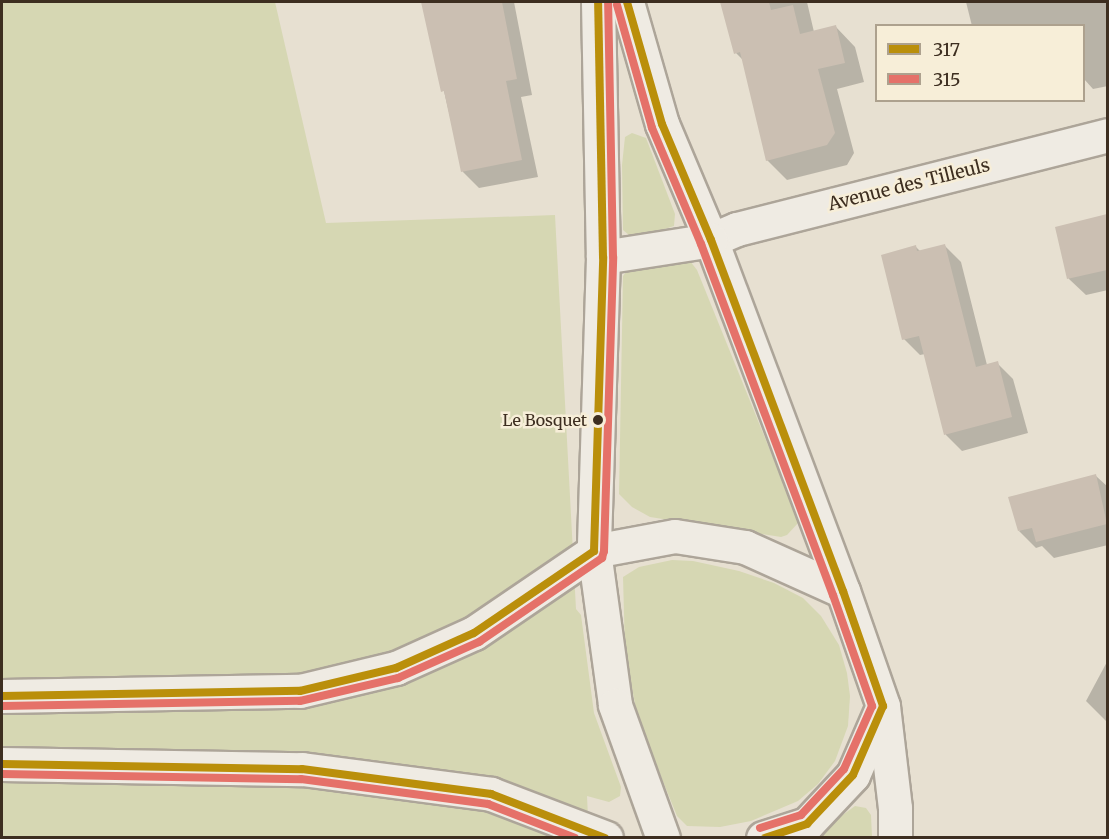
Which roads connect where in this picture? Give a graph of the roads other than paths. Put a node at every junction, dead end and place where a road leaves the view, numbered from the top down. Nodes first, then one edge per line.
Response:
1 (598, 2) edge
2 (627, 2) edge
3 (1107, 135) edge
4 (711, 240) junction
5 (603, 257) junction
6 (594, 552) junction
7 (843, 591) junction
8 (2, 696) edge
9 (883, 706) junction
10 (2, 764) edge
11 (606, 837) edge
12 (663, 837) edge
13 (763, 837) edge
14 (895, 837) edge

1 - 5 street
2 - 4 street
3 - 4 street, Avenue des Tilleuls
4 - 5 street, Avenue des Tilleuls
4 - 7 street
5 - 6 street
6 - 7 street
6 - 8 street
6 - 12 street
7 - 9 street
9 - 13 street
9 - 14 street
10 - 11 street

